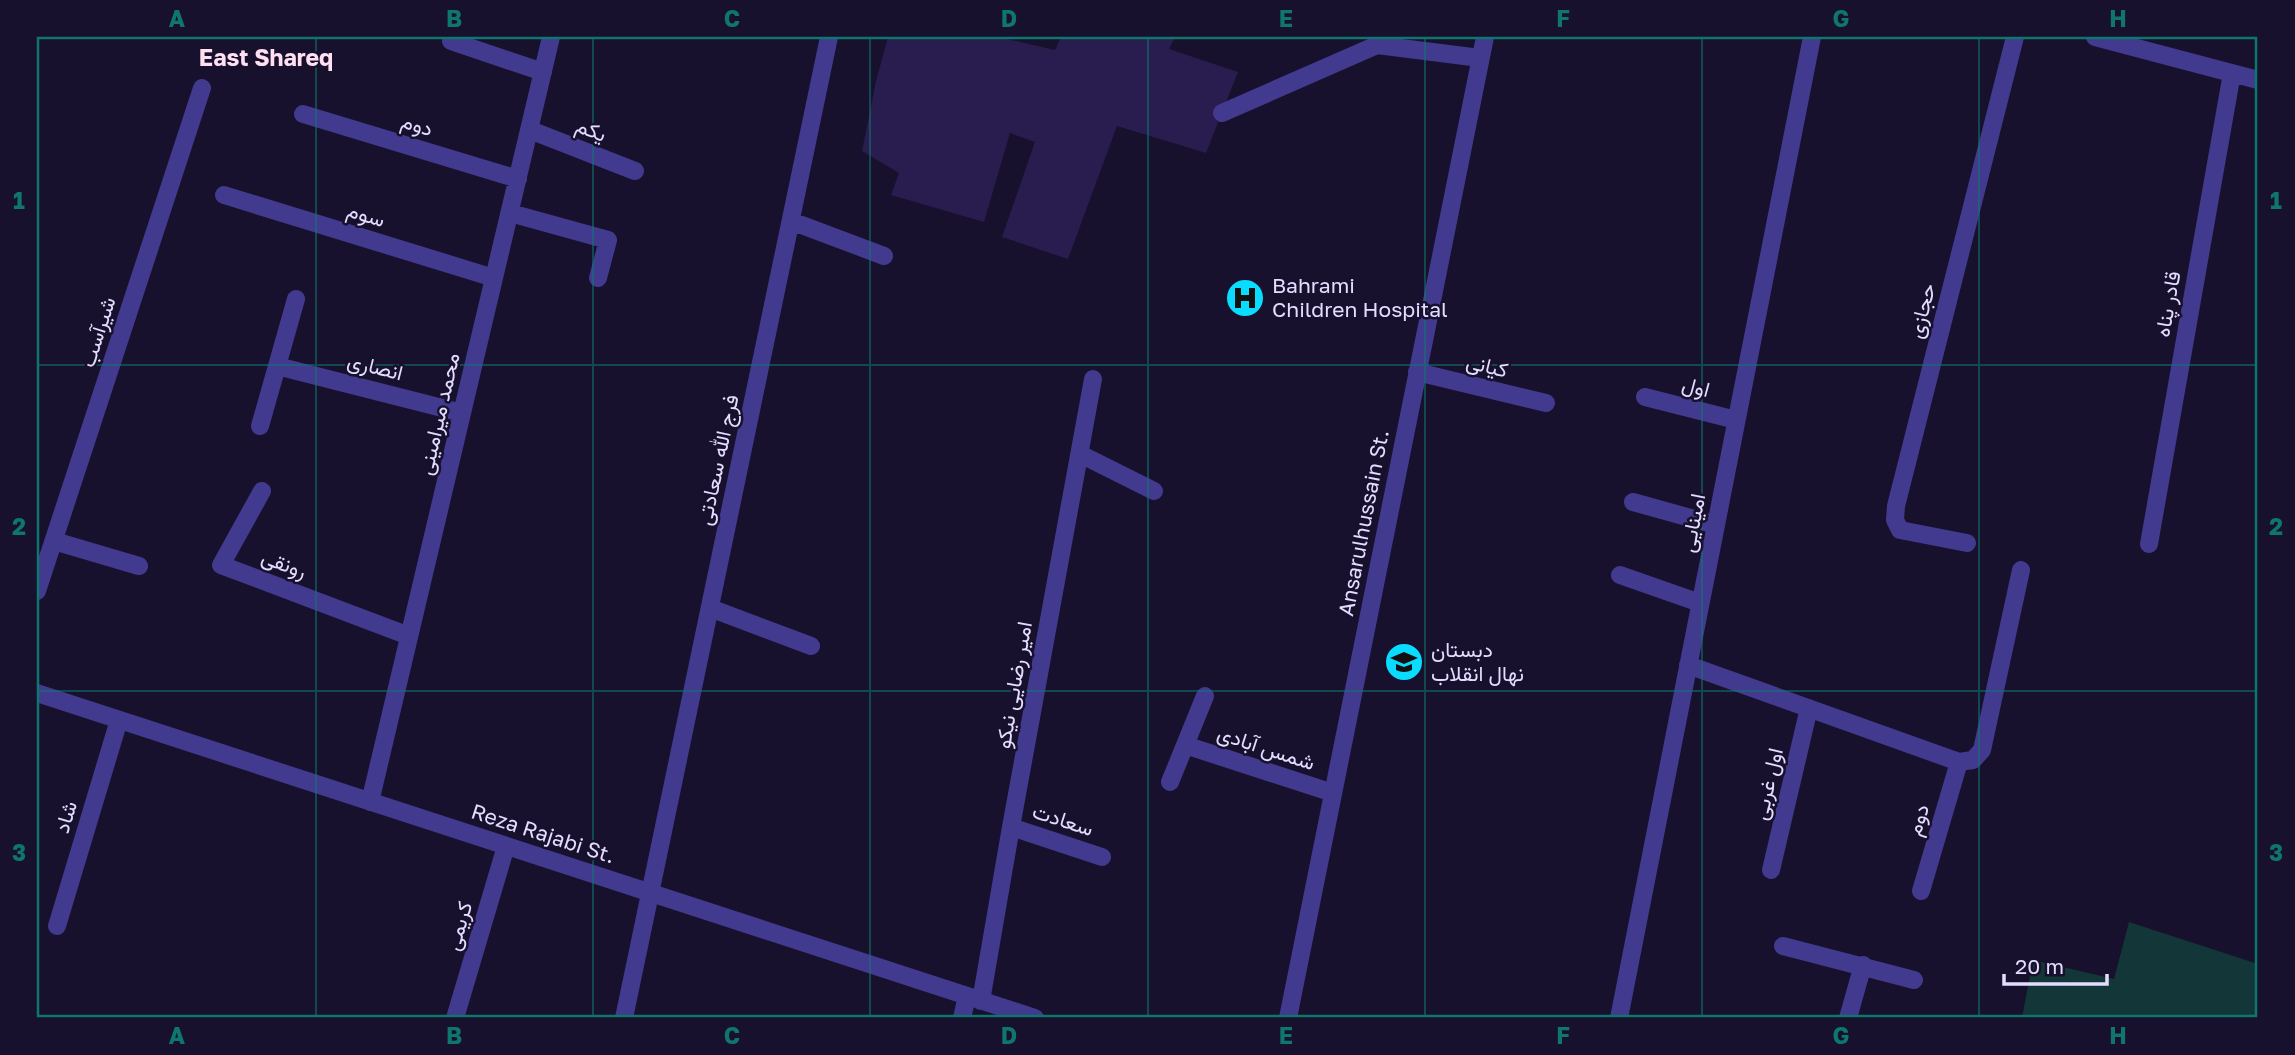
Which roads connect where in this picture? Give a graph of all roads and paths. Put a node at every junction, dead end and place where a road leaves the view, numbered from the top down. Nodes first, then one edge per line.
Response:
1 (453, 37) edge
2 (551, 37) edge
3 (829, 37) edge
4 (1485, 37) edge
5 (1812, 37) edge
6 (2015, 37) edge
7 (2101, 38) edge
8 (1480, 58) junction
9 (543, 72) junction
10 (2232, 73) junction
11 (2258, 80) edge
12 (202, 88) dead end
13 (303, 114) dead end
14 (1222, 114) dead end
15 (530, 130) junction
16 (635, 172) dead end
17 (518, 179) junction
18 (224, 195) dead end
19 (510, 213) junction
20 (791, 221) junction
21 (884, 257) dead end
22 (494, 278) junction
23 (598, 278) dead end
24 (296, 299) dead end
25 (277, 366) junction
26 (1418, 372) junction
27 (1093, 379) dead end
28 (1645, 397) dead end
29 (1546, 403) dead end
30 (462, 413) junction
31 (1736, 421) junction
32 (260, 426) dead end
33 (1080, 454) junction
34 (262, 491) dead end
35 (1154, 491) dead end
36 (1633, 502) dead end
37 (1716, 525) junction
38 (54, 541) junction
39 (1967, 542) dead end
40 (2149, 544) dead end
41 (139, 566) dead end
42 (2021, 570) dead end
43 (1620, 575) dead end
44 (37, 591) edge
45 (1700, 603) junction
46 (710, 608) junction
47 (409, 636) junction
48 (811, 646) dead end
49 (1688, 665) junction
50 (37, 693) edge
51 (1205, 696) dead end
52 (1809, 708) junction
53 (119, 720) junction
54 (1185, 746) junction
55 (1959, 762) junction
56 (1170, 782) dead end
57 (1333, 793) junction
58 (370, 802) junction
59 (1011, 827) junction
60 (506, 846) junction
61 (1102, 857) dead end
62 (1772, 870) dead end
63 (1921, 891) dead end
64 (650, 893) junction
65 (57, 926) dead end
66 (1783, 946) dead end
67 (1863, 965) junction
68 (1914, 979) dead end
69 (974, 998) junction
70 (455, 1018) edge
71 (624, 1018) edge
72 (962, 1018) edge
73 (1035, 1018) edge
74 (1288, 1018) edge
75 (1619, 1018) edge
76 (1848, 1018) edge

1 - 9 street
2 - 9 street, محمد میرامینی
3 - 20 street, فرج الله سعادتی
4 - 8 street, Ansarulhussain St.
5 - 31 street, امینایی
6 - 39 street, حجازی
7 - 10 street
8 - 14 street
8 - 26 street, Ansarulhussain St.
9 - 15 street, محمد میرامینی
10 - 11 street
10 - 40 street, قادر پناه
12 - 38 street, شیرآسب
13 - 17 street, دوم
15 - 16 street, یکم
15 - 17 street, محمد میرامینی
17 - 19 street, محمد میرامینی
18 - 22 street, سوم
19 - 22 street, محمد میرامینی
19 - 23 street
20 - 21 street
20 - 46 street, فرج الله سعادتی
22 - 30 street, محمد میرامینی
24 - 25 street
25 - 30 street, انصاری
25 - 32 street
26 - 29 street, کیانی
26 - 57 street, Ansarulhussain St.
27 - 33 street, امیر رضایی نیکو
28 - 31 street, اول
30 - 47 street, محمد میرامینی
31 - 37 street, امینایی
33 - 35 street
33 - 59 street, امیر رضایی نیکو
34 - 47 street, رونقی
36 - 37 street
37 - 45 street, امینایی
38 - 41 street
38 - 44 street, شیرآسب
42 - 55 street
43 - 45 street
45 - 49 street, امینایی
46 - 48 street
46 - 64 street, فرج الله سعادتی
47 - 58 street, محمد میرامینی
49 - 52 street
49 - 75 street, امینایی
50 - 53 street, Reza Rajabi St.
51 - 54 street
52 - 55 street
52 - 62 street, اول غربی
53 - 58 street, Reza Rajabi St.
53 - 65 street, شاد
54 - 56 street
54 - 57 street, شمس آبادی
55 - 63 street, دوم
57 - 74 street, Ansarulhussain St.
58 - 60 street, Reza Rajabi St.
59 - 61 street, سعادت
59 - 69 street, امیر رضایی نیکو
60 - 64 street, Reza Rajabi St.
60 - 70 street, کریمی
64 - 69 street, Reza Rajabi St.
64 - 71 street, فرج الله سعادتی
66 - 67 street
67 - 68 street
67 - 76 street
69 - 72 street, امیر رضایی نیکو
69 - 73 street, Reza Rajabi St.

